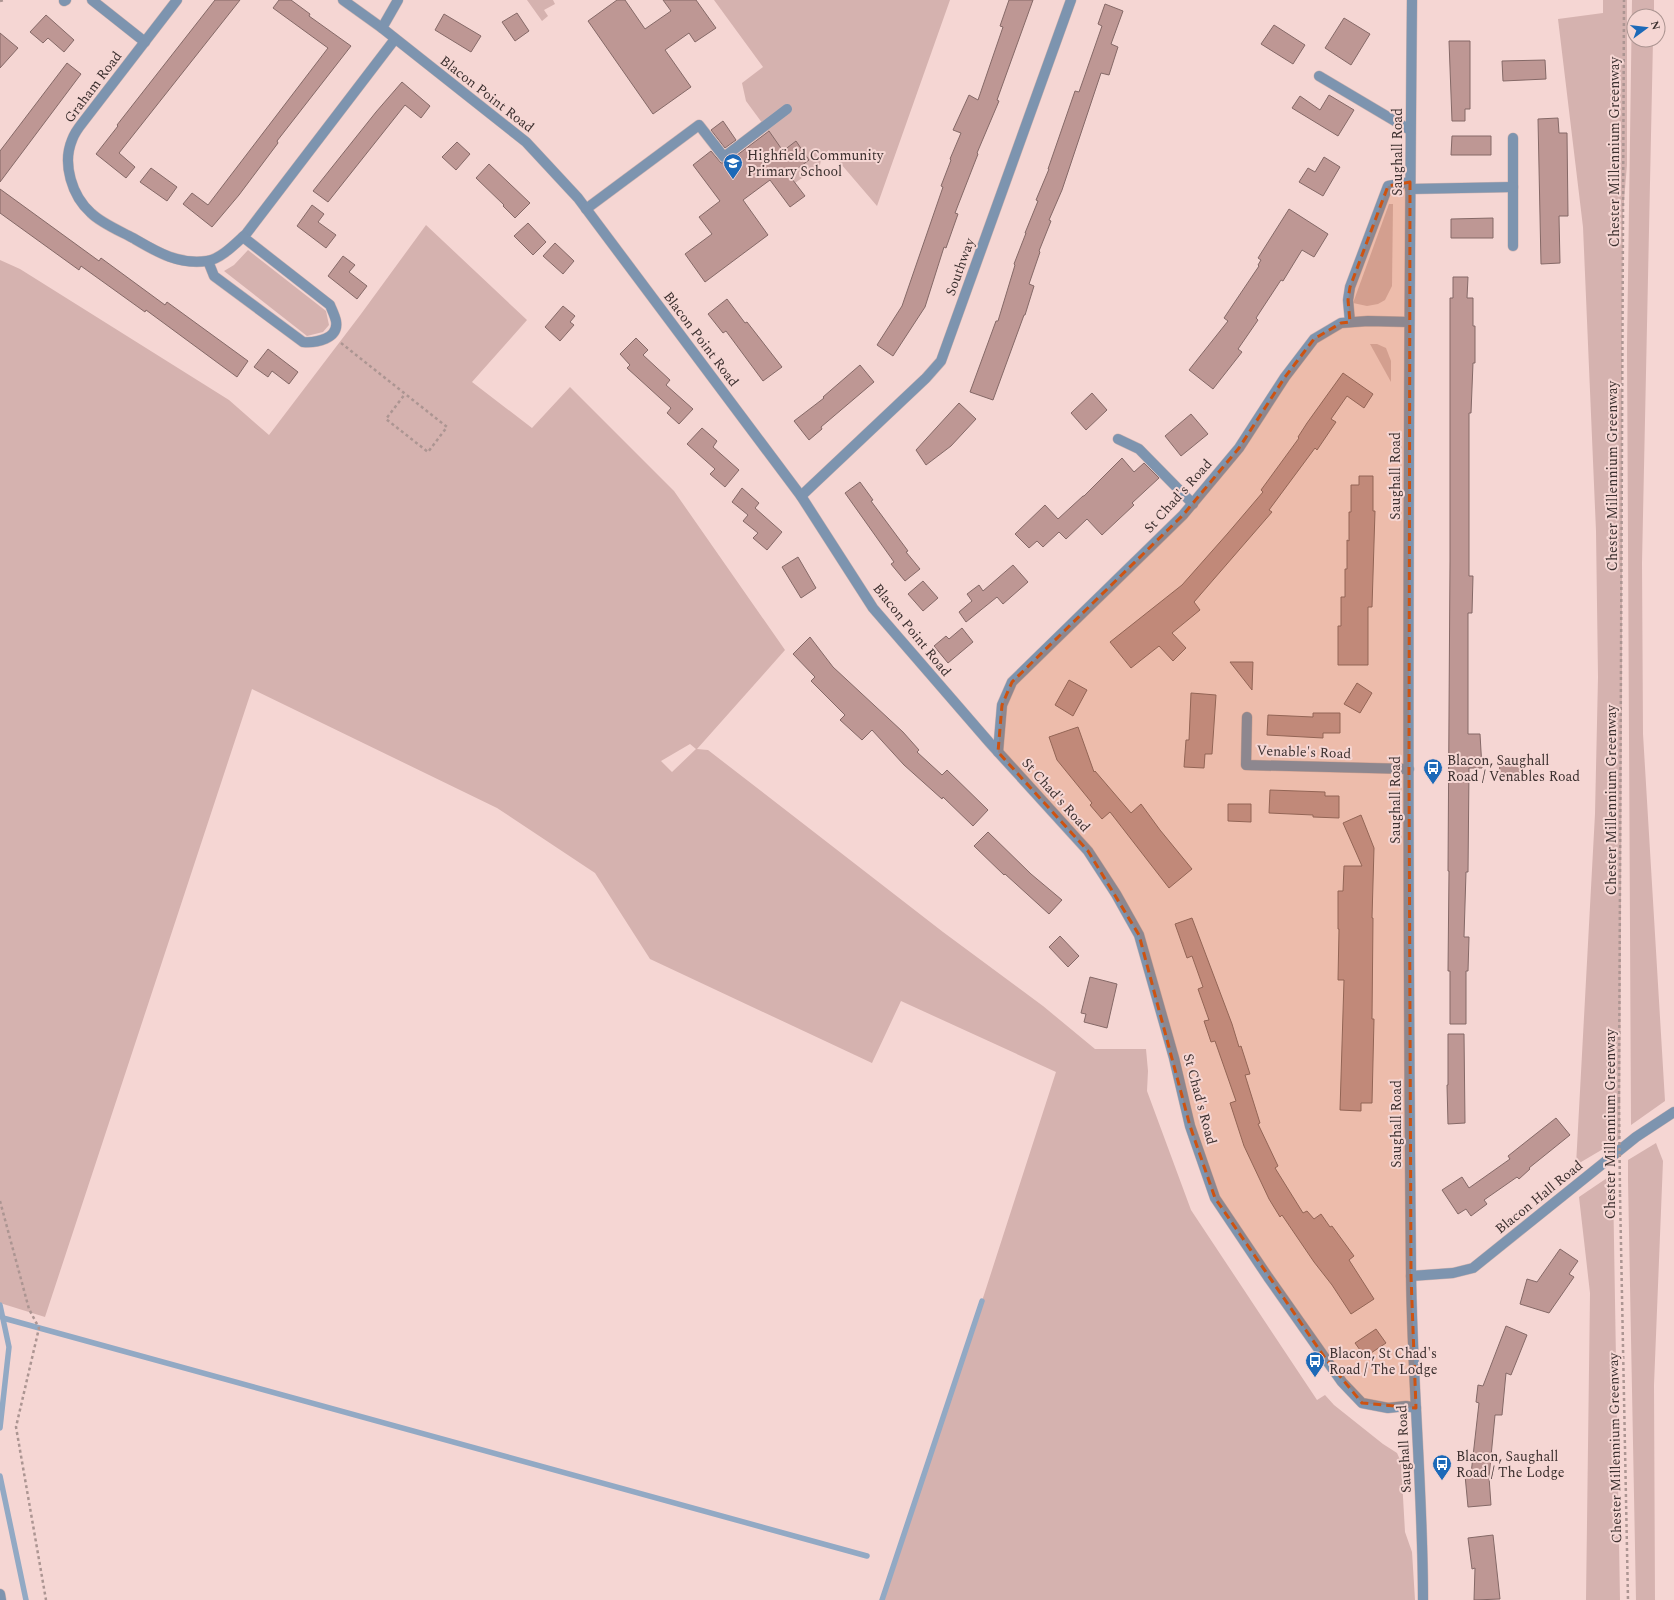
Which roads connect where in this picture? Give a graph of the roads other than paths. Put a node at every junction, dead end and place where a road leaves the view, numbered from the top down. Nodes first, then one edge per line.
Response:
1 (92, 0) edge
2 (177, 0) edge
3 (343, 0) edge
4 (398, 0) edge
5 (1071, 0) edge
6 (1412, 0) edge
7 (382, 28) junction
8 (395, 39) junction
9 (145, 42) junction
10 (1319, 76) dead end
11 (787, 109) dead end
12 (1410, 130) junction
13 (1513, 138) dead end
14 (1410, 186) junction
15 (1513, 188) junction
16 (586, 209) junction
17 (243, 236) junction
18 (1513, 246) dead end
19 (208, 261) junction
20 (1350, 322) junction
21 (1409, 322) junction
22 (1118, 439) dead end
23 (801, 496) junction
24 (1193, 504) junction
25 (1247, 718) dead end
26 (989, 742) joint
27 (998, 752) junction
28 (1409, 769) junction
29 (1674, 1112) edge
30 (1411, 1276) junction
31 (1416, 1408) junction
32 (0, 1594) edge
33 (1, 1600) edge
34 (1423, 1600) edge

1 - 9 street
2 - 9 street, Graham Road
3 - 7 street, Blacon Point Road
4 - 7 street
5 - 23 street, Southway
6 - 12 street, Saughall Road
7 - 8 street, Blacon Point Road
8 - 16 street, Blacon Point Road
8 - 17 street, Graham Road
9 - 19 street, Graham Road
10 - 12 street
11 - 16 street
12 - 14 street, Saughall Road
13 - 15 street
14 - 15 street
14 - 20 street
14 - 21 street, Saughall Road
15 - 18 street
16 - 23 street, Blacon Point Road
17 - 19 street, Graham Road
17 - 19 street
20 - 21 street, St Chad's Road
20 - 24 street, St Chad's Road
21 - 28 street, Saughall Road
22 - 24 street
23 - 26 street, Blacon Point Road
24 - 27 street, St Chad's Road
25 - 28 street, Venable's Road
26 - 27 street, St Chad's Road
27 - 31 street, St Chad's Road
28 - 30 street, Saughall Road
29 - 30 street, Blacon Hall Road
30 - 31 street, Saughall Road
31 - 34 street, Saughall Road
32 - 33 street

